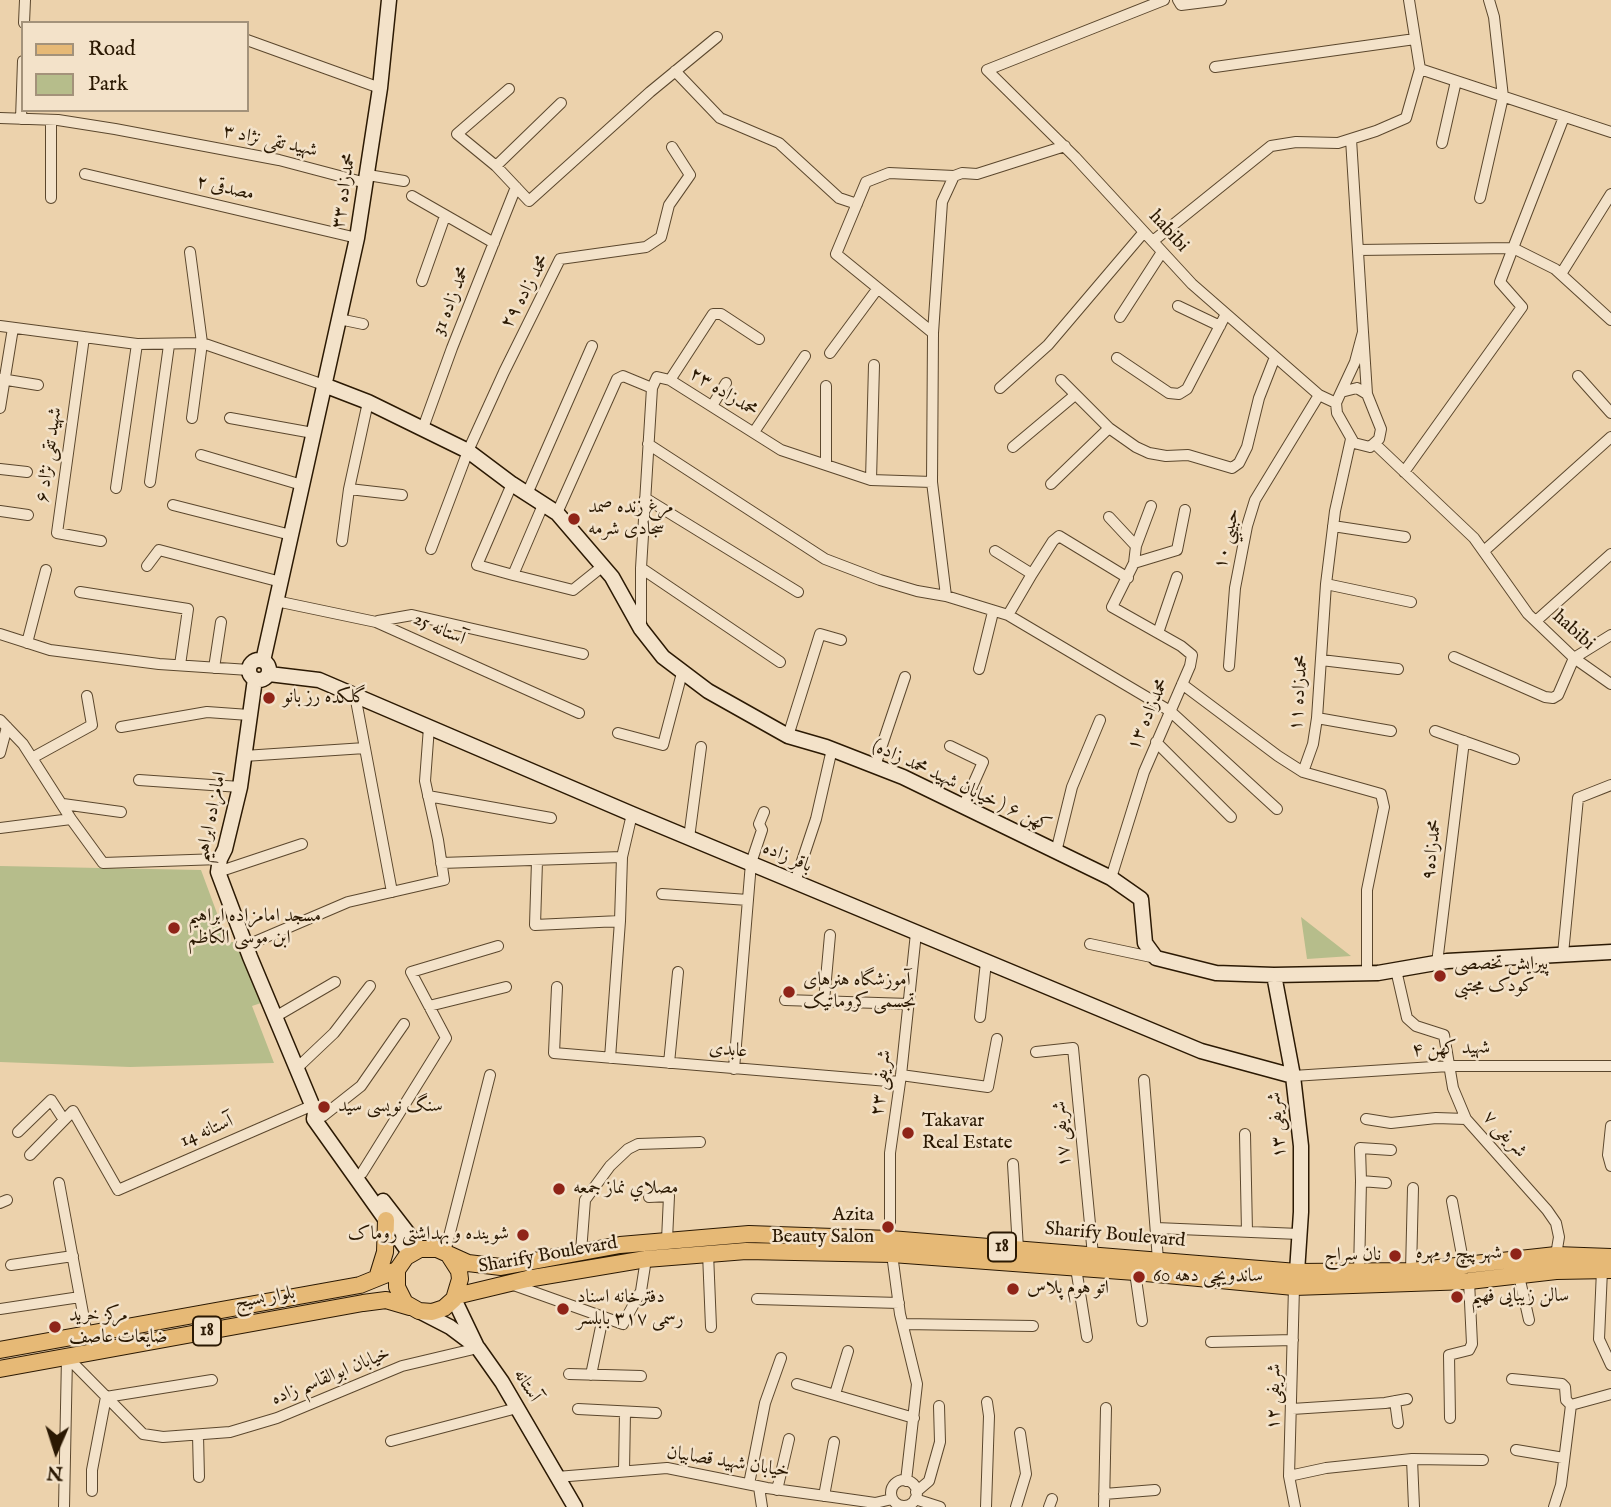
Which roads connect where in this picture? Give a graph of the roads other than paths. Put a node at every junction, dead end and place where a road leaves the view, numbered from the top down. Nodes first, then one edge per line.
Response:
1 (25, 0) edge
2 (389, 0) edge
3 (1164, 0) edge
4 (1178, 0) edge
5 (1221, 0) edge
6 (1409, 0) edge
7 (1489, 0) edge
8 (24, 21) edge
9 (718, 37) dead end
10 (1415, 39) junction
11 (248, 40) edge
12 (1215, 67) dead end
13 (1420, 69) junction
14 (675, 71) junction
15 (1456, 81) junction
16 (380, 88) junction
17 (509, 89) dead end
18 (1503, 97) junction
19 (561, 103) dead end
20 (21, 112) edge
21 (56, 117) edge
22 (1564, 117) junction
23 (0, 118) edge
24 (21, 119) junction
25 (1611, 132) edge
26 (1351, 139) junction
27 (1443, 143) dead end
28 (1065, 146) junction
29 (672, 147) dead end
30 (496, 166) junction
31 (85, 174) dead end
32 (954, 176) junction
33 (367, 179) junction
34 (404, 181) dead end
35 (516, 187) junction
36 (1611, 194) edge
37 (412, 196) dead end
38 (51, 198) dead end
39 (1480, 198) dead end
40 (857, 204) junction
41 (445, 216) junction
42 (1144, 232) junction
43 (357, 238) junction
44 (1153, 241) junction
45 (494, 243) junction
46 (1513, 248) junction
47 (1358, 250) junction
48 (190, 252) dead end
49 (1162, 252) junction
50 (1561, 274) junction
51 (422, 281) dead end
52 (878, 288) junction
53 (1178, 306) dead end
54 (1226, 314) junction
55 (1119, 317) dead end
56 (339, 319) junction
57 (1611, 320) edge
58 (363, 324) dead end
59 (0, 326) edge
60 (1220, 326) junction
61 (13, 328) junction
62 (1363, 332) junction
63 (933, 333) junction
64 (84, 337) junction
65 (758, 339) dead end
66 (137, 344) junction
67 (202, 344) junction
68 (169, 345) junction
69 (592, 346) dead end
70 (830, 353) dead end
71 (805, 356) dead end
72 (1275, 357) junction
73 (1117, 358) dead end
74 (874, 365) dead end
75 (1578, 376) dead end
76 (2, 379) edge
77 (670, 380) junction
78 (1061, 380) dead end
79 (726, 383) dead end
80 (38, 385) dead end
81 (324, 385) junction
82 (826, 386) dead end
83 (652, 388) junction
84 (1000, 388) dead end
85 (1341, 392) junction
86 (1367, 394) junction
87 (1075, 395) junction
88 (1319, 395) junction
89 (368, 402) junction
90 (1336, 403) junction
91 (712, 407) junction
92 (0, 408) edge
93 (1611, 413) edge
94 (192, 418) dead end
95 (230, 418) dead end
96 (423, 428) junction
97 (1109, 428) junction
98 (754, 432) junction
99 (313, 433) junction
100 (1611, 437) edge
101 (1351, 439) junction
102 (648, 444) junction
103 (1375, 444) junction
104 (1013, 447) dead end
105 (468, 451) junction
106 (201, 455) dead end
107 (826, 465) junction
108 (0, 469) edge
109 (27, 472) dead end
110 (1404, 472) junction
111 (872, 480) junction
112 (150, 482) dead end
113 (932, 482) junction
114 (1051, 484) dead end
115 (302, 485) junction
116 (512, 485) junction
117 (116, 488) dead end
118 (349, 489) junction
119 (527, 494) junction
120 (402, 495) dead end
121 (645, 498) junction
122 (173, 505) dead end
123 (543, 505) junction
124 (1151, 506) dead end
125 (1185, 510) dead end
126 (0, 511) edge
127 (557, 513) junction
128 (28, 515) dead end
129 (1108, 517) dead end
130 (1333, 526) junction
131 (291, 535) junction
132 (1405, 537) dead end
133 (102, 541) dead end
134 (342, 541) dead end
135 (1136, 545) junction
136 (431, 549) dead end
137 (995, 551) dead end
138 (1484, 551) junction
139 (1611, 554) edge
140 (1134, 563) junction
141 (147, 566) dead end
142 (603, 566) junction
143 (641, 568) junction
144 (46, 570) dead end
145 (1032, 574) junction
146 (513, 575) junction
147 (1177, 577) dead end
148 (1128, 578) junction
149 (281, 582) junction
150 (1325, 584) junction
151 (80, 592) dead end
152 (798, 592) dead end
153 (946, 596) junction
154 (276, 601) junction
155 (1411, 602) dead end
156 (993, 612) junction
157 (1008, 615) junction
158 (1536, 621) junction
159 (221, 622) dead end
160 (376, 622) junction
161 (641, 628) junction
162 (1158, 633) junction
163 (0, 634) edge
164 (1611, 635) edge
165 (841, 640) dead end
166 (27, 643) junction
167 (583, 653) dead end
168 (1454, 657) dead end
169 (1574, 658) junction
170 (1321, 660) junction
171 (780, 662) dead end
172 (180, 665) junction
173 (1228, 666) dead end
174 (214, 668) junction
175 (979, 669) dead end
176 (1398, 669) dead end
177 (259, 671) junction
178 (682, 673) junction
179 (905, 677) dead end
180 (1182, 684) junction
181 (1611, 684) edge
182 (355, 695) junction
183 (87, 696) dead end
184 (1170, 710) junction
185 (579, 713) dead end
186 (249, 715) junction
187 (1317, 718) junction
188 (1100, 720) dead end
189 (3, 724) edge
190 (121, 727) dead end
191 (429, 727) junction
192 (1391, 731) dead end
193 (1435, 731) dead end
194 (618, 733) dead end
195 (788, 736) junction
196 (1464, 741) junction
197 (1156, 742) junction
198 (701, 747) dead end
199 (950, 747) dead end
200 (365, 748) junction
201 (832, 749) junction
202 (0, 752) edge
203 (244, 756) junction
204 (32, 758) junction
205 (1514, 759) dead end
206 (875, 766) junction
207 (1303, 772) junction
208 (139, 780) dead end
209 (1611, 785) edge
210 (240, 787) junction
211 (428, 796) junction
212 (63, 804) junction
213 (963, 807) junction
214 (1277, 809) dead end
215 (121, 812) dead end
216 (764, 812) dead end
217 (632, 814) junction
218 (1231, 817) dead end
219 (551, 818) dead end
220 (71, 819) junction
221 (0, 828) edge
222 (689, 838) junction
223 (302, 844) dead end
224 (1056, 852) junction
225 (622, 857) junction
226 (537, 861) junction
227 (441, 863) junction
228 (751, 863) junction
229 (219, 866) junction
230 (1111, 878) junction
231 (795, 882) junction
232 (392, 892) junction
233 (662, 894) dead end
234 (748, 900) junction
235 (620, 921) junction
236 (916, 933) junction
237 (830, 935) dead end
238 (1090, 944) dead end
239 (246, 946) junction
240 (498, 946) dead end
241 (1611, 952) edge
242 (1563, 954) junction
243 (1156, 958) junction
244 (986, 962) junction
245 (1437, 963) junction
246 (1396, 970) junction
247 (678, 972) dead end
248 (1367, 973) junction
249 (1274, 975) junction
250 (335, 982) dead end
251 (370, 986) dead end
252 (506, 987) dead end
253 (557, 987) dead end
254 (785, 1000) dead end
255 (824, 1001) junction
256 (909, 1004) junction
257 (429, 1006) junction
258 (275, 1017) junction
259 (980, 1017) dead end
260 (404, 1024) dead end
261 (997, 1040) dead end
262 (1035, 1052) dead end
263 (610, 1058) junction
264 (669, 1063) junction
265 (1449, 1066) junction
266 (1611, 1066) edge
267 (296, 1069) junction
268 (734, 1069) junction
269 (490, 1075) dead end
270 (1293, 1076) junction
271 (900, 1079) junction
272 (1144, 1080) dead end
273 (316, 1111) junction
274 (1366, 1119) dead end
275 (1466, 1119) junction
276 (64, 1120) junction
277 (1611, 1126) edge
278 (18, 1132) dead end
279 (1245, 1134) dead end
280 (700, 1142) dead end
281 (1391, 1150) dead end
282 (30, 1155) dead end
283 (1013, 1164) dead end
284 (1611, 1166) edge
285 (362, 1173) junction
286 (1361, 1181) junction
287 (59, 1183) dead end
288 (1386, 1183) dead end
289 (1413, 1188) dead end
290 (649, 1197) dead end
291 (1452, 1200) dead end
292 (386, 1220) junction
293 (1156, 1228) junction
294 (1247, 1231) junction
295 (1299, 1234) junction
296 (667, 1240) junction
297 (891, 1246) junction
298 (1018, 1249) junction
299 (415, 1251) junction
300 (581, 1252) junction
301 (708, 1253) junction
302 (447, 1254) junction
303 (1093, 1255) junction
304 (1556, 1255) junction
305 (72, 1256) junction
306 (646, 1259) junction
307 (1158, 1260) junction
308 (11, 1265) dead end
309 (1608, 1266) edge
310 (495, 1267) junction
311 (1076, 1268) junction
312 (397, 1270) junction
313 (1411, 1271) junction
314 (1135, 1272) junction
315 (1359, 1273) junction
316 (1467, 1274) junction
317 (1430, 1276) junction
318 (1519, 1276) junction
319 (377, 1278) junction
320 (1295, 1280) junction
321 (503, 1284) junction
322 (80, 1297) junction
323 (455, 1298) junction
324 (757, 1299) dead end
325 (899, 1303) junction
326 (0, 1309) edge
327 (416, 1309) junction
328 (603, 1317) junction
329 (1529, 1320) dead end
330 (1142, 1321) dead end
331 (903, 1324) junction
332 (1033, 1326) dead end
333 (711, 1327) dead end
334 (87, 1335) junction
335 (1087, 1337) dead end
336 (1293, 1340) junction
337 (1211, 1342) dead end
338 (478, 1348) junction
339 (0, 1350) edge
340 (848, 1351) dead end
341 (67, 1357) junction
342 (781, 1358) dead end
343 (1611, 1366) edge
344 (0, 1369) edge
345 (569, 1374) dead end
346 (591, 1375) junction
347 (641, 1376) dead end
348 (1512, 1379) dead end
349 (212, 1380) dead end
350 (797, 1384) dead end
351 (835, 1394) junction
352 (1611, 1395) edge
353 (106, 1397) junction
354 (1407, 1399) dead end
355 (1395, 1401) junction
356 (987, 1402) dead end
357 (1571, 1405) junction
358 (939, 1406) dead end
359 (517, 1408) junction
360 (1106, 1408) dead end
361 (578, 1409) dead end
362 (1293, 1409) junction
363 (625, 1412) junction
364 (656, 1413) dead end
365 (914, 1418) junction
366 (1450, 1418) dead end
367 (1398, 1423) dead end
368 (1020, 1433) dead end
369 (198, 1435) junction
370 (789, 1439) dead end
371 (391, 1441) dead end
372 (834, 1443) dead end
373 (1516, 1450) dead end
374 (1564, 1458) junction
375 (1412, 1459) junction
376 (1483, 1460) dead end
377 (624, 1471) junction
378 (1289, 1476) junction
379 (199, 1477) dead end
380 (557, 1477) junction
381 (906, 1481) junction
382 (754, 1485) junction
383 (778, 1489) junction
384 (1155, 1490) dead end
385 (92, 1491) dead end
386 (1104, 1494) junction
387 (916, 1495) junction
388 (892, 1499) junction
389 (830, 1500) edge
390 (864, 1504) edge
391 (64, 1507) edge
392 (575, 1507) edge
393 (762, 1507) edge
394 (940, 1507) edge
395 (986, 1507) edge
396 (1016, 1507) edge
397 (1104, 1507) edge
398 (1295, 1507) edge
399 (1414, 1507) edge
400 (1554, 1507) edge

1 - 8 street
2 - 16 street, محمدزاده ۳۳
3 - 28 street, habibi
4 - 5 street
6 - 10 street
7 - 18 street
9 - 14 street
10 - 12 street
10 - 13 street
11 - 16 street
13 - 15 street
13 - 26 street
14 - 35 street
14 - 40 street
15 - 18 street
15 - 27 street
16 - 33 street, محمدزاده ۳۳
17 - 30 street
18 - 22 street
18 - 39 street
19 - 30 street
20 - 24 street
21 - 24 street, شهید تقی نژاد ۳
21 - 33 street, شهید تقی نژاد ۳
21 - 38 street
22 - 25 street
22 - 46 street
23 - 24 street, شهید تقی نژاد ۳
26 - 44 street
26 - 47 street
28 - 32 street
28 - 42 street, habibi
29 - 105 street, محمد زاده ۲۹
30 - 35 street
31 - 43 street, مصدقی ۲
32 - 40 street
32 - 63 street
33 - 34 street, شهید تقی نژاد ۳
33 - 43 street, محمدزاده ۳۳
35 - 45 street, محمد زاده 31
36 - 50 street
37 - 41 street
40 - 52 street
41 - 45 street
41 - 51 street
42 - 44 street, habibi
42 - 84 street
43 - 56 street, محمدزاده ۳۳
44 - 49 street, habibi
45 - 96 street, محمد زاده 31
46 - 47 street
46 - 50 street
46 - 110 street
47 - 62 street
48 - 67 street
49 - 54 street, habibi
49 - 55 street
50 - 57 street
52 - 63 street
52 - 70 street
53 - 60 street
54 - 60 street
54 - 72 street, habibi
56 - 58 street
56 - 81 street, محمدزاده ۳۳
59 - 61 street
60 - 73 street
61 - 64 street
61 - 76 street
62 - 85 street
62 - 86 street
63 - 113 street
64 - 66 street
64 - 133 street, شهید تقی نژاد ۶
65 - 77 street
66 - 68 street
66 - 117 street
67 - 68 street
67 - 81 street
67 - 94 street
68 - 112 street
69 - 119 street
71 - 98 street
72 - 88 street, habibi
72 - 97 street
74 - 111 street
75 - 93 street
76 - 80 street
76 - 92 street
77 - 83 street, محمدزاده ۲۳
77 - 91 street, محمدزاده ۲۳
78 - 87 street
79 - 91 street
81 - 89 street, کهن ۶ ( خیابان شهید محمد زاده)
81 - 99 street, امامزاده ابراهیم
82 - 107 street
83 - 102 street
83 - 127 street
85 - 86 street
85 - 90 street
86 - 103 street
87 - 97 street
87 - 104 street
88 - 90 street, habibi
88 - 173 street, حبيبي ١٠
89 - 96 street, کهن ۶ ( خیابان شهید محمد زاده)
89 - 118 street
90 - 101 street
91 - 98 street, محمدزاده ۲۳
95 - 99 street
96 - 105 street, کهن ۶ ( خیابان شهید محمد زاده)
97 - 114 street
98 - 107 street, محمدزاده ۲۳
99 - 115 street, امامزاده ابراهیم
100 - 138 street
101 - 103 street
101 - 130 street, محمدزاده ۱۱
102 - 121 street
102 - 153 street
103 - 110 street, habibi
105 - 116 street, کهن ۶ ( خیابان شهید محمد زاده)
105 - 136 street
106 - 115 street
107 - 111 street, محمدزاده ۲۳
108 - 109 street
110 - 138 street, habibi
111 - 113 street, محمدزاده ۲۳
113 - 153 street
115 - 131 street, امامزاده ابراهیم
116 - 119 street, کهن ۶ ( خیابان شهید محمد زاده)
116 - 146 street
118 - 120 street
118 - 134 street
119 - 123 street, کهن ۶ ( خیابان شهید محمد زاده)
121 - 143 street
121 - 152 street
122 - 131 street
123 - 127 street, کهن ۶ ( خیابان شهید محمد زاده)
123 - 146 street
124 - 135 street
125 - 140 street
126 - 128 street
127 - 142 street, کهن ۶ ( خیابان شهید محمد زاده)
129 - 135 street
130 - 132 street
130 - 150 street, محمدزاده ۱۱
131 - 149 street, امامزاده ابراهیم
135 - 140 street
137 - 145 street
138 - 158 street, habibi
139 - 158 street
140 - 148 street
141 - 149 street
142 - 146 street
142 - 161 street, کهن ۶ ( خیابان شهید محمد زاده)
143 - 161 street
143 - 171 street
144 - 166 street
145 - 148 street
145 - 157 street
147 - 162 street
148 - 162 street, محمدزاده ۱۳
149 - 154 street, امامزاده ابراهیم
150 - 155 street
150 - 170 street, محمدزاده ۱۱
151 - 172 street
153 - 156 street
154 - 160 street, آستانه 25
154 - 177 street, امامزاده ابراهیم
156 - 157 street
156 - 175 street
157 - 184 street
158 - 169 street, habibi
159 - 174 street
160 - 167 street
160 - 185 street, آستانه 25
161 - 178 street, کهن ۶ ( خیابان شهید محمد زاده)
162 - 180 street, محمدزاده ۱۳
163 - 166 street
164 - 169 street
165 - 195 street
166 - 172 street
168 - 169 street
169 - 181 street, habibi
170 - 176 street
170 - 187 street, محمدزاده ۱۱
172 - 174 street
174 - 177 street
177 - 182 street, باقر زاده
177 - 186 street, امامزاده ابراهیم
178 - 194 street
178 - 195 street, کهن ۶ ( خیابان شهید محمد زاده)
179 - 206 street
180 - 184 street, محمدزاده ۱۳
180 - 207 street
182 - 191 street, باقر زاده
182 - 200 street
183 - 204 street
184 - 197 street, محمدزاده ۱۳
184 - 214 street
186 - 190 street
186 - 203 street, امامزاده ابراهیم
187 - 192 street
187 - 207 street, محمدزاده ۱۱
188 - 224 street
189 - 202 street
189 - 204 street
191 - 211 street
191 - 217 street, باقر زاده
193 - 196 street
195 - 201 street, کهن ۶ ( خیابان شهید محمد زاده)
196 - 205 street
196 - 245 street, محمدزاده۹
197 - 218 street
197 - 230 street, محمدزاده ۱۳
198 - 222 street
199 - 213 street
200 - 203 street
200 - 232 street
201 - 206 street, کهن ۶ ( خیابان شهید محمد زاده)
201 - 231 street
203 - 210 street, امامزاده ابراهیم
204 - 212 street
206 - 213 street, کهن ۶ ( خیابان شهید محمد زاده)
207 - 248 street
208 - 210 street
209 - 242 street
210 - 229 street, امامزاده ابراهیم
211 - 219 street
211 - 227 street
212 - 215 street
212 - 220 street
213 - 224 street, کهن ۶ ( خیابان شهید محمد زاده)
216 - 228 street
217 - 222 street, باقر زاده
217 - 225 street
220 - 221 street
220 - 229 street
222 - 228 street, باقر زاده
223 - 229 street
224 - 230 street, کهن ۶ ( خیابان شهید محمد زاده)
225 - 226 street
225 - 235 street
226 - 227 street
226 - 235 street
227 - 232 street
228 - 231 street, باقر زاده
228 - 234 street
229 - 239 street, امامزاده ابراهیم
230 - 243 street, کهن ۶ ( خیابان شهید محمد زاده)
231 - 236 street, باقر زاده
232 - 239 street
233 - 234 street
234 - 268 street
235 - 263 street
236 - 244 street, باقر زاده
236 - 256 street, شریفی ۲۳
237 - 255 street
238 - 243 street
239 - 258 street, امامزاده ابراهیم
240 - 257 street
241 - 242 street
242 - 245 street
243 - 249 street
244 - 259 street
244 - 270 street, باقر زاده
245 - 246 street
246 - 248 street
246 - 265 street, شریفی ۷
247 - 264 street
248 - 249 street
249 - 270 street, شریفی ۱۳
250 - 258 street
251 - 267 street
252 - 257 street
253 - 263 street, عابدی
254 - 255 street
255 - 256 street
256 - 271 street, شریفی ۲۳
257 - 285 street
258 - 267 street, امامزاده ابراهیم
260 - 273 street, آستانه 14
261 - 271 street, عابدی
262 - 303 street, شریفی ۱۷
263 - 264 street, عابدی
264 - 268 street, عابدی
265 - 266 street, شهید کهن ۴
265 - 270 street, شهید کهن ۴
265 - 275 street, شریفی ۷
267 - 273 street, امامزاده ابراهیم
268 - 271 street, عابدی
269 - 302 street
270 - 295 street, شریفی ۱۳
271 - 297 street, شریفی ۲۳
272 - 293 street
273 - 276 street, آستانه 14
273 - 285 street, امامزاده ابراهیم
273 - 292 street, امامزاده ابراهیم
274 - 275 street
275 - 304 street, شریفی ۷
276 - 278 street
276 - 282 street
277 - 284 street
279 - 294 street
280 - 300 street
281 - 286 street
283 - 298 street
285 - 299 street, امامزاده ابراهیم
286 - 288 street
286 - 315 street
287 - 305 street
289 - 313 street
290 - 296 street
291 - 316 street
292 - 299 street, امامزاده ابراهیم
292 - 319 main road
293 - 294 street
293 - 307 street
294 - 295 street
295 - 320 street, شریفی ۱۳
296 - 297 main road, Sharify Boulevard / 18
296 - 300 main road, Sharify Boulevard / 18
297 - 298 main road, Sharify Boulevard / 18
297 - 301 main road, Sharify Boulevard / 18
297 - 311 main road, Sharify Boulevard / 18
297 - 325 street, شریفی ۲۳
298 - 303 main road, Sharify Boulevard / 18
299 - 302 main road, 18
299 - 312 main road, 18
300 - 310 main road, Sharify Boulevard / 18
301 - 306 main road, Sharify Boulevard / 18
301 - 333 street
302 - 310 main road, Sharify Boulevard / 18
302 - 323 main road
303 - 307 main road, Sharify Boulevard / 18
304 - 309 main road, Sharify Boulevard / 18
304 - 316 main road, Sharify Boulevard / 18
305 - 308 street
305 - 322 street
306 - 321 main road, Sharify Boulevard / 18
306 - 328 street
307 - 320 main road, Sharify Boulevard / 18
309 - 318 main road, Sharify Boulevard / 18
309 - 343 street
310 - 321 main road
311 - 314 main road, Sharify Boulevard / 18
311 - 335 street
312 - 319 main road, بلوار بسیج / 18
312 - 327 main road
313 - 315 main road, Sharify Boulevard / 18
313 - 317 main road, Sharify Boulevard / 18
314 - 320 main road, Sharify Boulevard / 18
314 - 330 street
315 - 320 main road, Sharify Boulevard / 18
316 - 317 main road, Sharify Boulevard / 18
316 - 318 main road, Sharify Boulevard / 18
316 - 366 street
317 - 320 main road, Sharify Boulevard / 18
318 - 329 street
319 - 334 main road, بلوار بسیج / 18
320 - 336 street, شریفی ۱۲
321 - 323 main road, Sharify Boulevard / 18
321 - 328 street
322 - 326 street
322 - 334 street
323 - 327 main road, 18
323 - 338 street
324 - 325 street
325 - 331 street, شریفی ۲۳
327 - 338 street, آستانه
327 - 341 main road, بلوار بسیج / 18
328 - 346 street
331 - 332 street
331 - 365 street, شریفی ۲۳
334 - 339 main road, بلوار بسیج / 18
336 - 337 street
336 - 362 street, شریفی ۱۲
338 - 359 street, آستانه
338 - 369 street, خیابان ابوالقاسم زاده
340 - 351 street
341 - 344 main road, بلوار بسیج / 18
341 - 353 street, خیابان ابوالقاسم زاده
341 - 391 street
342 - 382 street
345 - 346 street
346 - 347 street
348 - 357 street
349 - 353 street
350 - 351 street
351 - 365 street
352 - 357 street
353 - 369 street, خیابان ابوالقاسم زاده
353 - 385 street
354 - 355 street
355 - 362 street
355 - 367 street
356 - 395 street
357 - 374 street
358 - 387 street
359 - 371 street
359 - 380 street, آستانه
360 - 386 street
361 - 363 street
362 - 378 street, شریفی ۱۲
363 - 364 street
363 - 377 street
365 - 381 street, شریفی ۲۳
368 - 396 street
369 - 379 street
370 - 383 street
372 - 389 street
373 - 374 street
374 - 400 street
375 - 376 street
375 - 378 street
375 - 399 street
377 - 380 street, خیابان شهید قصابیان
377 - 382 street, خیابان شهید قصابیان
378 - 398 street, شریفی ۱۲
380 - 392 street, آستانه
381 - 387 street
381 - 388 street
382 - 383 street, خیابان شهید قصابیان
382 - 393 street
383 - 389 street, خیابان شهید قصابیان
384 - 386 street
386 - 397 street
387 - 388 street
387 - 394 street
388 - 390 street, خیابان شهید قصابیان
389 - 390 street, خیابان شهید قصابیان

